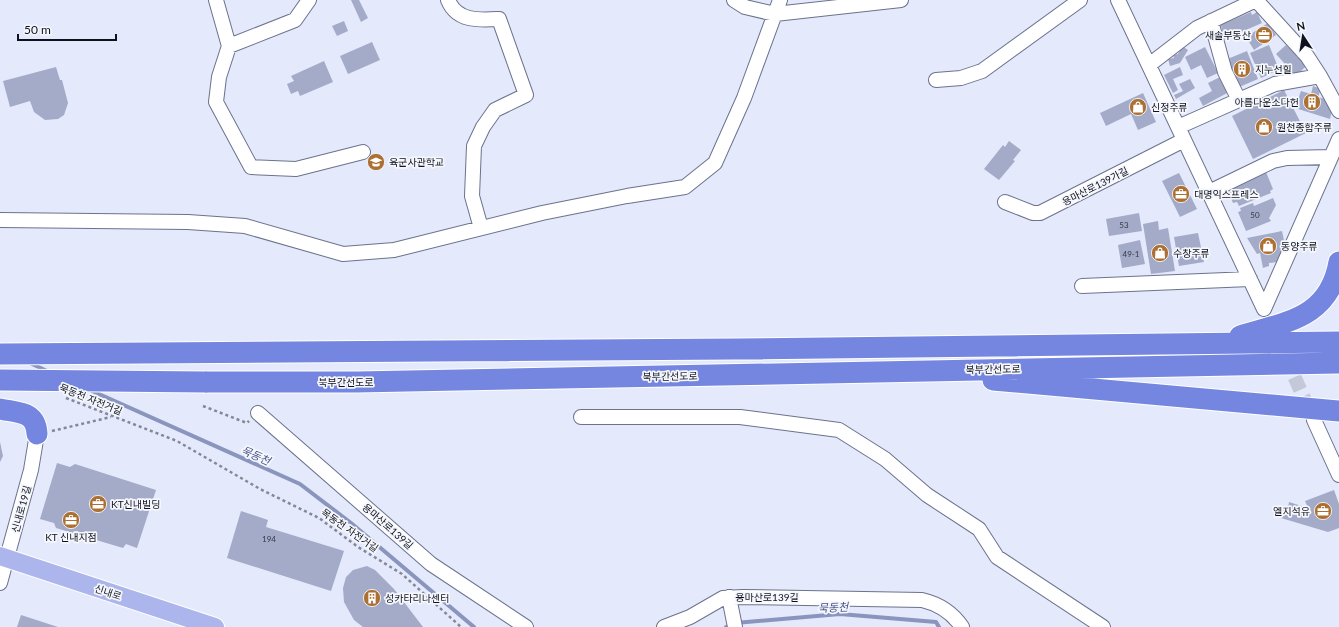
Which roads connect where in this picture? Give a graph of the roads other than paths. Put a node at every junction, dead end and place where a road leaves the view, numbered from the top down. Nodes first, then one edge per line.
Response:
1 (216, 0) edge
2 (308, 0) edge
3 (448, 0) edge
4 (734, 0) edge
5 (780, 0) edge
6 (901, 0) edge
7 (1080, 0) edge
8 (1118, 0) edge
9 (1256, 0) edge
10 (775, 14) junction
11 (1211, 21) junction
12 (228, 46) junction
13 (1149, 65) junction
14 (1320, 76) junction
15 (936, 80) dead end
16 (1239, 100) junction
17 (1339, 111) edge
18 (1178, 128) junction
19 (1184, 140) junction
20 (1339, 140) edge
21 (363, 152) dead end
22 (1331, 157) junction
23 (1209, 192) junction
24 (1005, 202) dead end
25 (0, 220) edge
26 (481, 228) junction
27 (1339, 262) edge
28 (1250, 279) junction
29 (1082, 286) dead end
30 (1339, 342) edge
31 (1216, 343) junction
32 (0, 354) edge
33 (1339, 363) edge
34 (907, 372) junction
35 (0, 380) edge
36 (0, 409) edge
37 (1339, 410) edge
38 (258, 413) dead end
39 (581, 417) dead end
40 (1314, 420) tunnel mouth
41 (38, 434) joint
42 (1339, 475) edge
43 (4, 557) edge
44 (0, 583) edge
45 (729, 597) junction
46 (216, 627) edge
47 (526, 627) edge
48 (664, 627) edge
49 (735, 627) edge
50 (962, 627) edge
51 (1103, 627) edge

1 - 12 street
2 - 12 street
3 - 26 street
4 - 10 street
5 - 10 street
6 - 10 street
7 - 15 street
8 - 13 street
9 - 11 street
9 - 14 street
10 - 26 street
11 - 13 street
11 - 16 street
12 - 21 street
13 - 18 street
14 - 16 street
14 - 17 street
16 - 18 street
18 - 19 street
19 - 23 street
19 - 24 street, 용마산로139가길
20 - 22 street
22 - 23 street
22 - 28 street
23 - 28 street
25 - 26 street
27 - 31 highway
28 - 29 street
30 - 31 highway
31 - 32 highway
33 - 34 highway, 북부간선도로
34 - 35 highway, 북부간선도로, bridge
34 - 37 highway
36 - 41 highway
38 - 47 street, 용마산로139길
39 - 51 street
40 - 42 street
41 - 43 street, 신내로19길
43 - 44 street, 신내로19길
43 - 46 main road, 신내로
45 - 48 street, 용마산로139길
45 - 49 street
45 - 50 street, 용마산로139길

